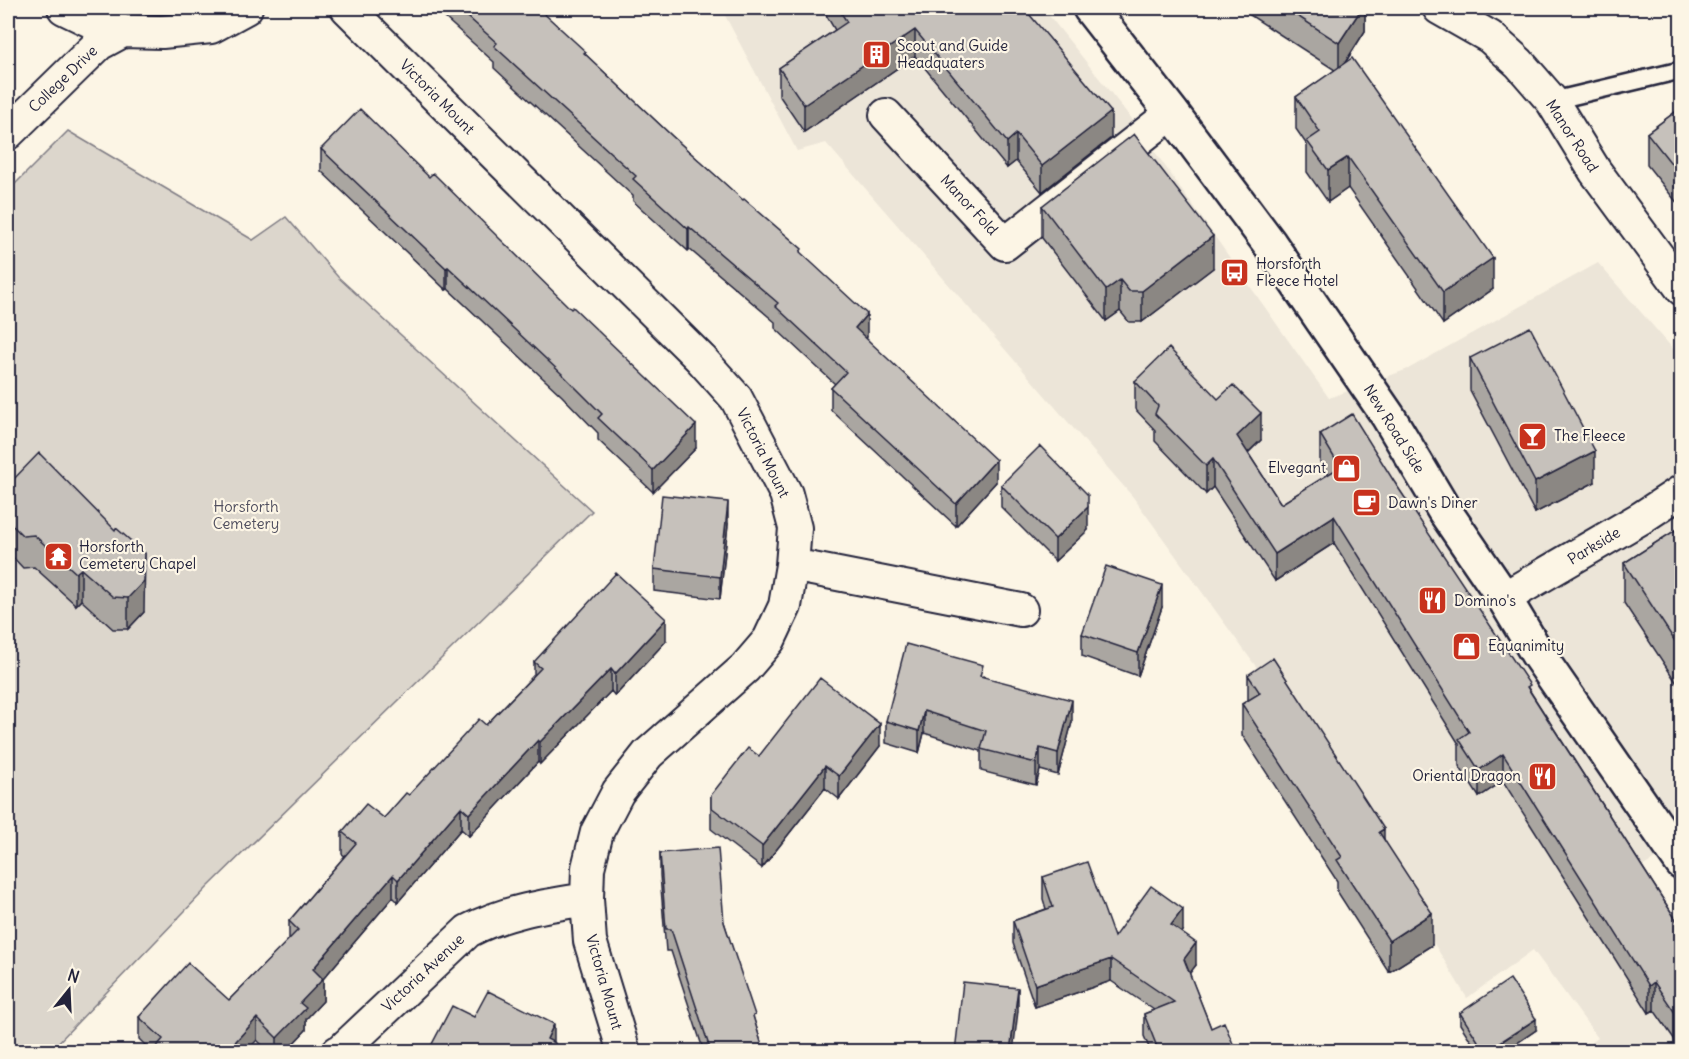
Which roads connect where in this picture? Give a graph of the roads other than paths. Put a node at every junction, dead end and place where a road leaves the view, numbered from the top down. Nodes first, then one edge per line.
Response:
1 (64, 8) edge
2 (246, 8) edge
3 (347, 8) edge
4 (1090, 8) edge
5 (1439, 8) edge
6 (1476, 16) edge
7 (123, 32) junction
8 (1682, 70) edge
9 (1551, 101) junction
10 (1172, 113) junction
11 (886, 115) dead end
12 (8, 134) edge
13 (1682, 289) edge
14 (1682, 491) edge
15 (792, 565) junction
16 (1504, 598) junction
17 (1021, 610) dead end
18 (1681, 861) edge
19 (587, 899) junction
20 (340, 1051) edge
21 (624, 1052) edge

1 - 7 street
2 - 7 street
3 - 15 street, Victoria Mount
4 - 10 main road, New Road Side
5 - 6 street, Manor Road
6 - 9 street, Manor Road
7 - 12 street, College Drive
8 - 9 lane
9 - 13 street, Manor Road
10 - 11 street, Manor Fold
10 - 16 main road, New Road Side
14 - 16 street, Parkside
15 - 17 street
15 - 19 street, Victoria Mount
16 - 18 main road, New Road Side
19 - 20 street, Victoria Avenue
19 - 21 street, Victoria Mount

